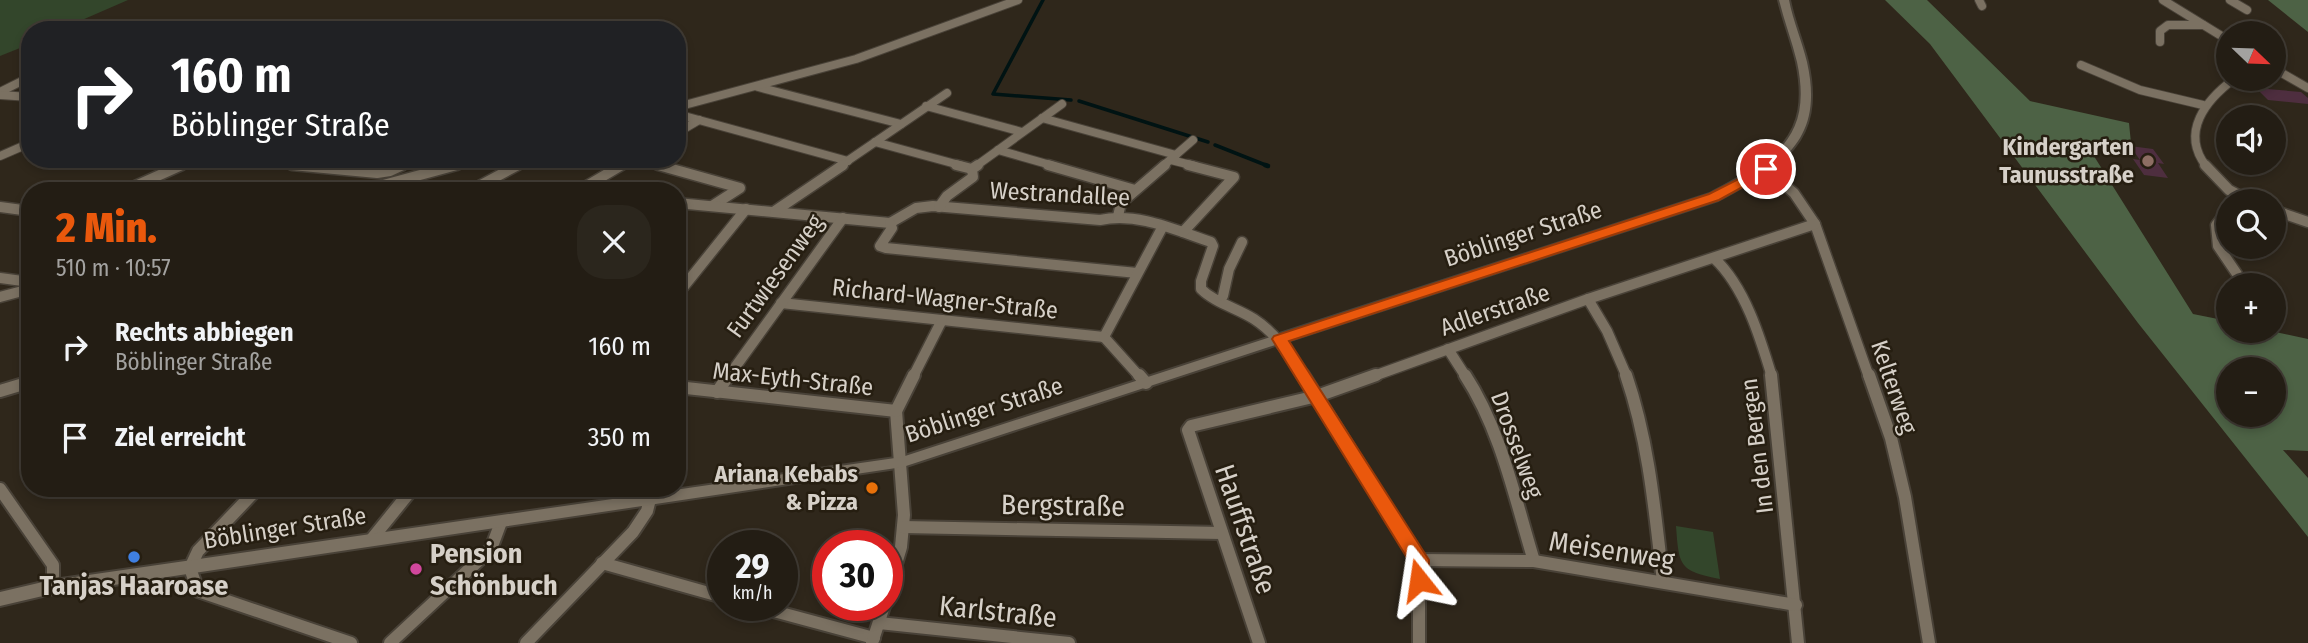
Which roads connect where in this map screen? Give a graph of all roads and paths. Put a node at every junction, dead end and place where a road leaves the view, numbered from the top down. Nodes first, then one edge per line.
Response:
1 (1017, 0) edge
2 (1784, 0) edge
3 (2163, 0) edge
4 (2230, 0) edge
5 (2247, 10) dead end
6 (2203, 25) junction
7 (2216, 33) edge
8 (2160, 42) dead end
9 (2081, 65) dead end
10 (2286, 75) edge
11 (21, 82) edge
12 (757, 87) junction
13 (2308, 88) edge
14 (2219, 91) edge
15 (0, 93) edge
16 (947, 93) dead end
17 (21, 96) edge
18 (1062, 104) dead end
19 (2203, 104) junction
20 (686, 105) edge
21 (926, 106) junction
22 (686, 116) edge
23 (1042, 118) junction
24 (699, 120) junction
25 (901, 124) junction
26 (686, 128) edge
27 (1022, 132) junction
28 (1193, 140) dead end
29 (875, 142) junction
30 (21, 147) edge
31 (998, 150) junction
32 (0, 156) edge
33 (1173, 157) junction
34 (848, 161) junction
35 (175, 168) edge
36 (326, 168) edge
37 (396, 168) edge
38 (425, 168) edge
39 (512, 168) edge
40 (617, 168) edge
41 (670, 168) edge
42 (972, 169) junction
43 (1766, 169) junction
44 (144, 182) edge
45 (386, 182) edge
46 (486, 182) edge
47 (593, 182) edge
48 (2230, 189) edge
49 (1135, 190) junction
50 (686, 204) edge
51 (712, 206) junction
52 (0, 207) edge
53 (939, 207) junction
54 (746, 209) junction
55 (21, 210) edge
56 (775, 212) junction
57 (2286, 214) edge
58 (1118, 216) junction
59 (843, 218) junction
60 (2308, 222) edge
61 (890, 223) junction
62 (1815, 224) junction
63 (1163, 226) junction
64 (1183, 232) junction
65 (1241, 242) dead end
66 (1714, 258) junction
67 (1137, 273) junction
68 (0, 278) edge
69 (21, 281) edge
70 (686, 284) edge
71 (21, 291) edge
72 (1223, 296) dead end
73 (0, 297) edge
74 (1588, 299) junction
75 (782, 303) junction
76 (942, 320) junction
77 (1104, 337) junction
78 (1280, 339) junction
79 (1448, 349) junction
80 (1146, 383) junction
81 (21, 385) edge
82 (686, 388) edge
83 (0, 391) edge
84 (717, 392) junction
85 (1317, 396) junction
86 (896, 411) junction
87 (1188, 430) joint
88 (903, 461) junction
89 (0, 489) edge
90 (686, 494) edge
91 (249, 497) edge
92 (406, 497) edge
93 (663, 497) edge
94 (650, 499) junction
95 (501, 522) junction
96 (903, 527) junction
97 (903, 530) edge
98 (1222, 533) junction
99 (371, 540) junction
100 (1419, 560) junction
101 (1534, 561) junction
102 (602, 563) junction
103 (190, 568) junction
104 (1663, 582) junction
105 (47, 588) junction
106 (707, 593) edge
107 (0, 598) edge
108 (1796, 605) junction
109 (798, 618) edge
110 (879, 623) joint
111 (873, 640) edge
112 (351, 643) edge
113 (390, 643) edge
114 (526, 643) edge
115 (1069, 643) edge
116 (1259, 643) edge
117 (1419, 643) edge
118 (1798, 643) edge
119 (1929, 643) edge

1 - 12 street
2 - 43 main road, Böblinger Straße
3 - 6 street
4 - 5 street
6 - 7 street
6 - 8 street
9 - 19 street
10 - 13 street
11 - 15 street
12 - 20 street
12 - 25 street
14 - 19 street
15 - 17 street
16 - 21 street
18 - 23 street
19 - 48 street
21 - 25 street
21 - 27 street
22 - 24 street
23 - 27 street
23 - 33 street
24 - 26 street
24 - 34 street
25 - 29 street
27 - 31 street
28 - 33 street
29 - 34 street
29 - 42 street
30 - 32 street
31 - 42 street
31 - 49 street
33 - 49 street
33 - 64 street
34 - 56 street
35 - 44 street
36 - 37 street
38 - 45 street
39 - 46 street
40 - 47 street
41 - 51 street
42 - 53 street
43 - 62 street, Kelterweg
43 - 78 main road, Böblinger Straße
49 - 58 street
50 - 51 street
51 - 54 street
52 - 55 street
53 - 58 street, Westrandallee
53 - 61 street, Westrandallee
54 - 56 street
54 - 70 street
56 - 59 street
57 - 60 street
58 - 63 street, Westrandallee
59 - 61 street
59 - 75 street, Furtwiesenweg
61 - 67 street
62 - 66 street, Adlerstraße
62 - 119 street, Kelterweg
63 - 64 street, Westrandallee
63 - 67 street
64 - 78 street, Westrandallee
65 - 72 street
66 - 74 street, Adlerstraße
66 - 108 street, In den Bergen
67 - 77 street
68 - 69 street
71 - 73 street
74 - 79 street, Adlerstraße
74 - 104 street
75 - 76 street, Richard-Wagner-Straße
75 - 84 street, Furtwiesenweg
76 - 77 street, Richard-Wagner-Straße
76 - 86 street
77 - 80 street
78 - 80 main road, Böblinger Straße
78 - 85 street
79 - 85 street, Adlerstraße
79 - 101 street, Drosselweg
80 - 88 main road, Böblinger Straße
81 - 83 street
82 - 84 street, Max-Eyth-Straße
84 - 86 street, Max-Eyth-Straße
85 - 87 street, Adlerstraße
85 - 100 street
86 - 88 street, Max-Eyth-Straße
87 - 98 street, Hauffstraße
88 - 90 main road, Böblinger Straße
88 - 96 street, Max-Eyth-Straße
89 - 105 street
91 - 103 street
92 - 99 street
93 - 94 main road, Böblinger Straße
94 - 95 main road, Böblinger Straße
94 - 102 street
95 - 99 main road, Böblinger Straße
95 - 113 street
96 - 97 street, Max-Eyth-Straße
96 - 98 street, Bergstraße
98 - 116 street, Hauffstraße
99 - 103 main road, Böblinger Straße
100 - 101 street, Meisenweg
100 - 117 street
101 - 104 street, Meisenweg
102 - 106 street
102 - 114 street
103 - 105 main road, Böblinger Straße
103 - 112 street
104 - 108 street, Meisenweg
105 - 107 main road, Böblinger Straße
108 - 118 street, In den Bergen
109 - 111 street
110 - 111 street
110 - 115 street, Karlstraße

